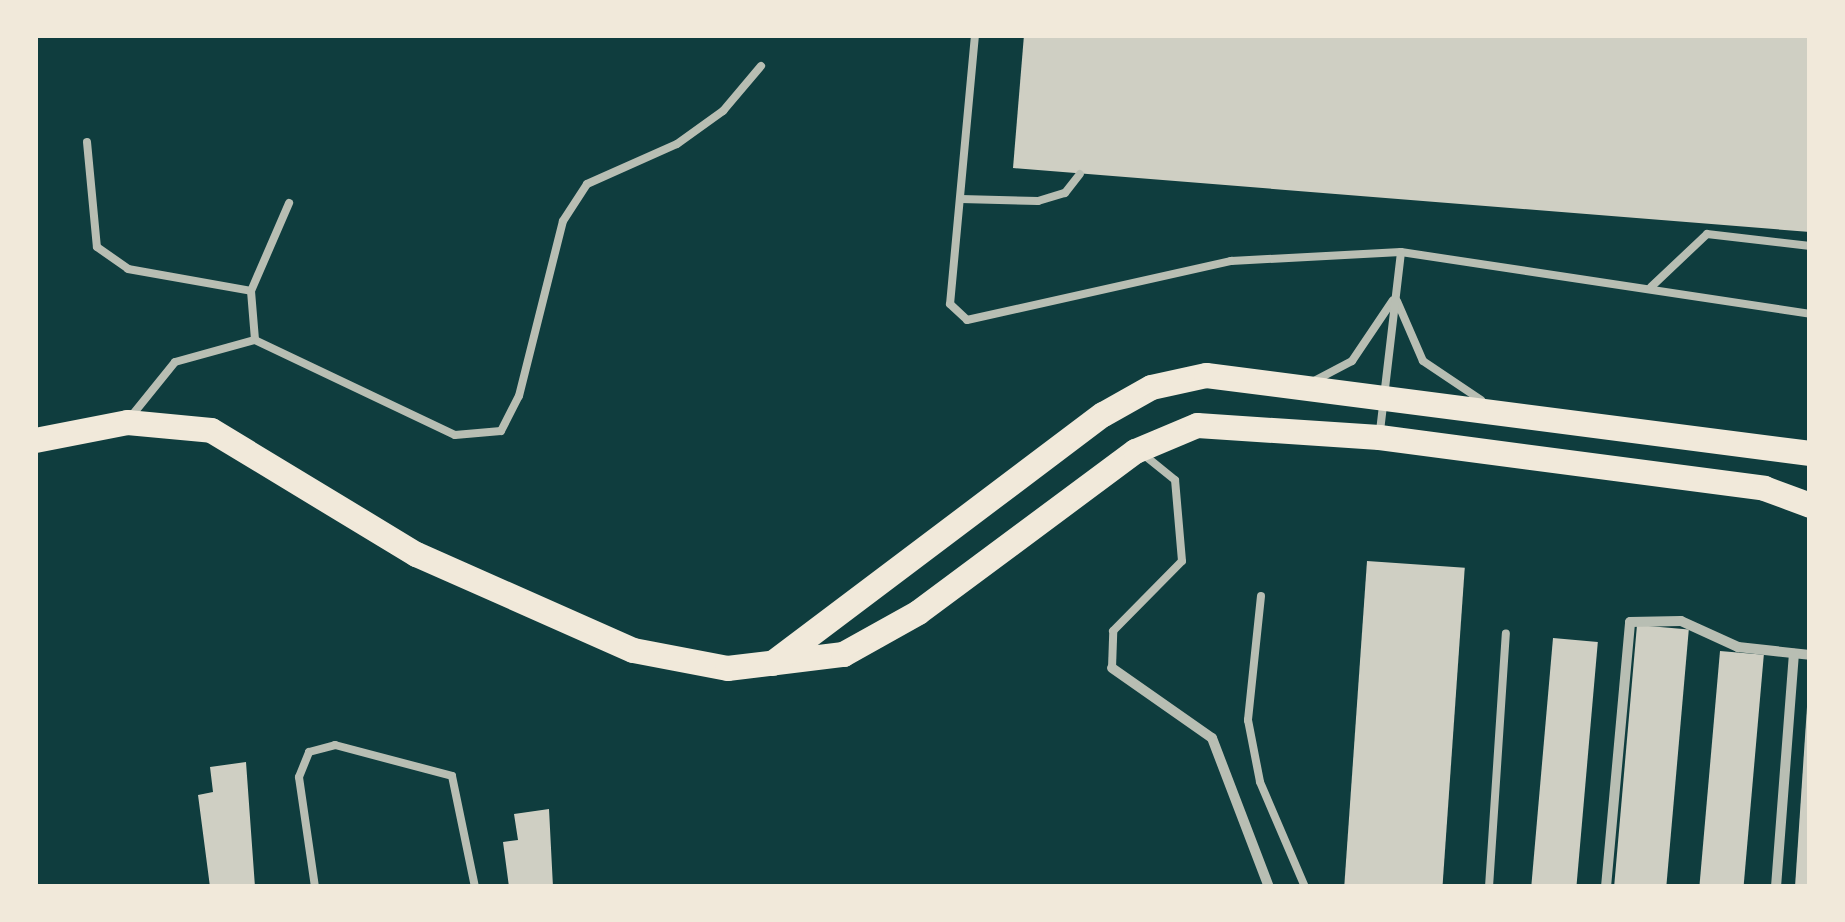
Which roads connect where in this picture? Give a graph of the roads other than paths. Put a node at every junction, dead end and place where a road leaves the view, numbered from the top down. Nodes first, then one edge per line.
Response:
1 (975, 35) edge
2 (761, 66) dead end
3 (87, 142) dead end
4 (1080, 174) dead end
5 (961, 200) junction
6 (289, 203) dead end
7 (1810, 246) edge
8 (1401, 252) junction
9 (1651, 287) junction
10 (251, 290) junction
11 (1395, 297) junction
12 (1810, 314) edge
13 (255, 340) junction
14 (1306, 384) junction
15 (1384, 392) junction
16 (1495, 406) junction
17 (127, 422) junction
18 (1379, 438) junction
19 (35, 440) edge
20 (1135, 451) junction
21 (1810, 453) edge
22 (1810, 505) edge
23 (1260, 596) dead end
24 (1506, 634) dead end
25 (1794, 654) junction
26 (1810, 654) edge
27 (771, 664) junction
28 (1112, 668) joint
29 (315, 887) edge
30 (475, 887) edge
31 (1269, 887) edge
32 (1306, 887) edge
33 (1489, 887) edge
34 (1606, 887) edge
35 (1776, 887) edge

1 - 5 lane
2 - 13 lane
3 - 10 lane
4 - 5 lane
5 - 8 lane
6 - 10 lane
7 - 9 lane
8 - 9 lane
8 - 11 lane
9 - 12 lane
10 - 13 lane
11 - 14 lane
11 - 15 lane
11 - 16 lane
13 - 17 lane
14 - 15 main road
14 - 27 main road
15 - 16 main road
15 - 18 lane
16 - 21 main road
17 - 19 main road
17 - 27 main road
18 - 20 main road
18 - 22 main road
20 - 27 main road
20 - 28 lane
23 - 32 lane
24 - 33 lane
25 - 26 street
25 - 34 street
25 - 35 street
28 - 31 street
29 - 30 lane

